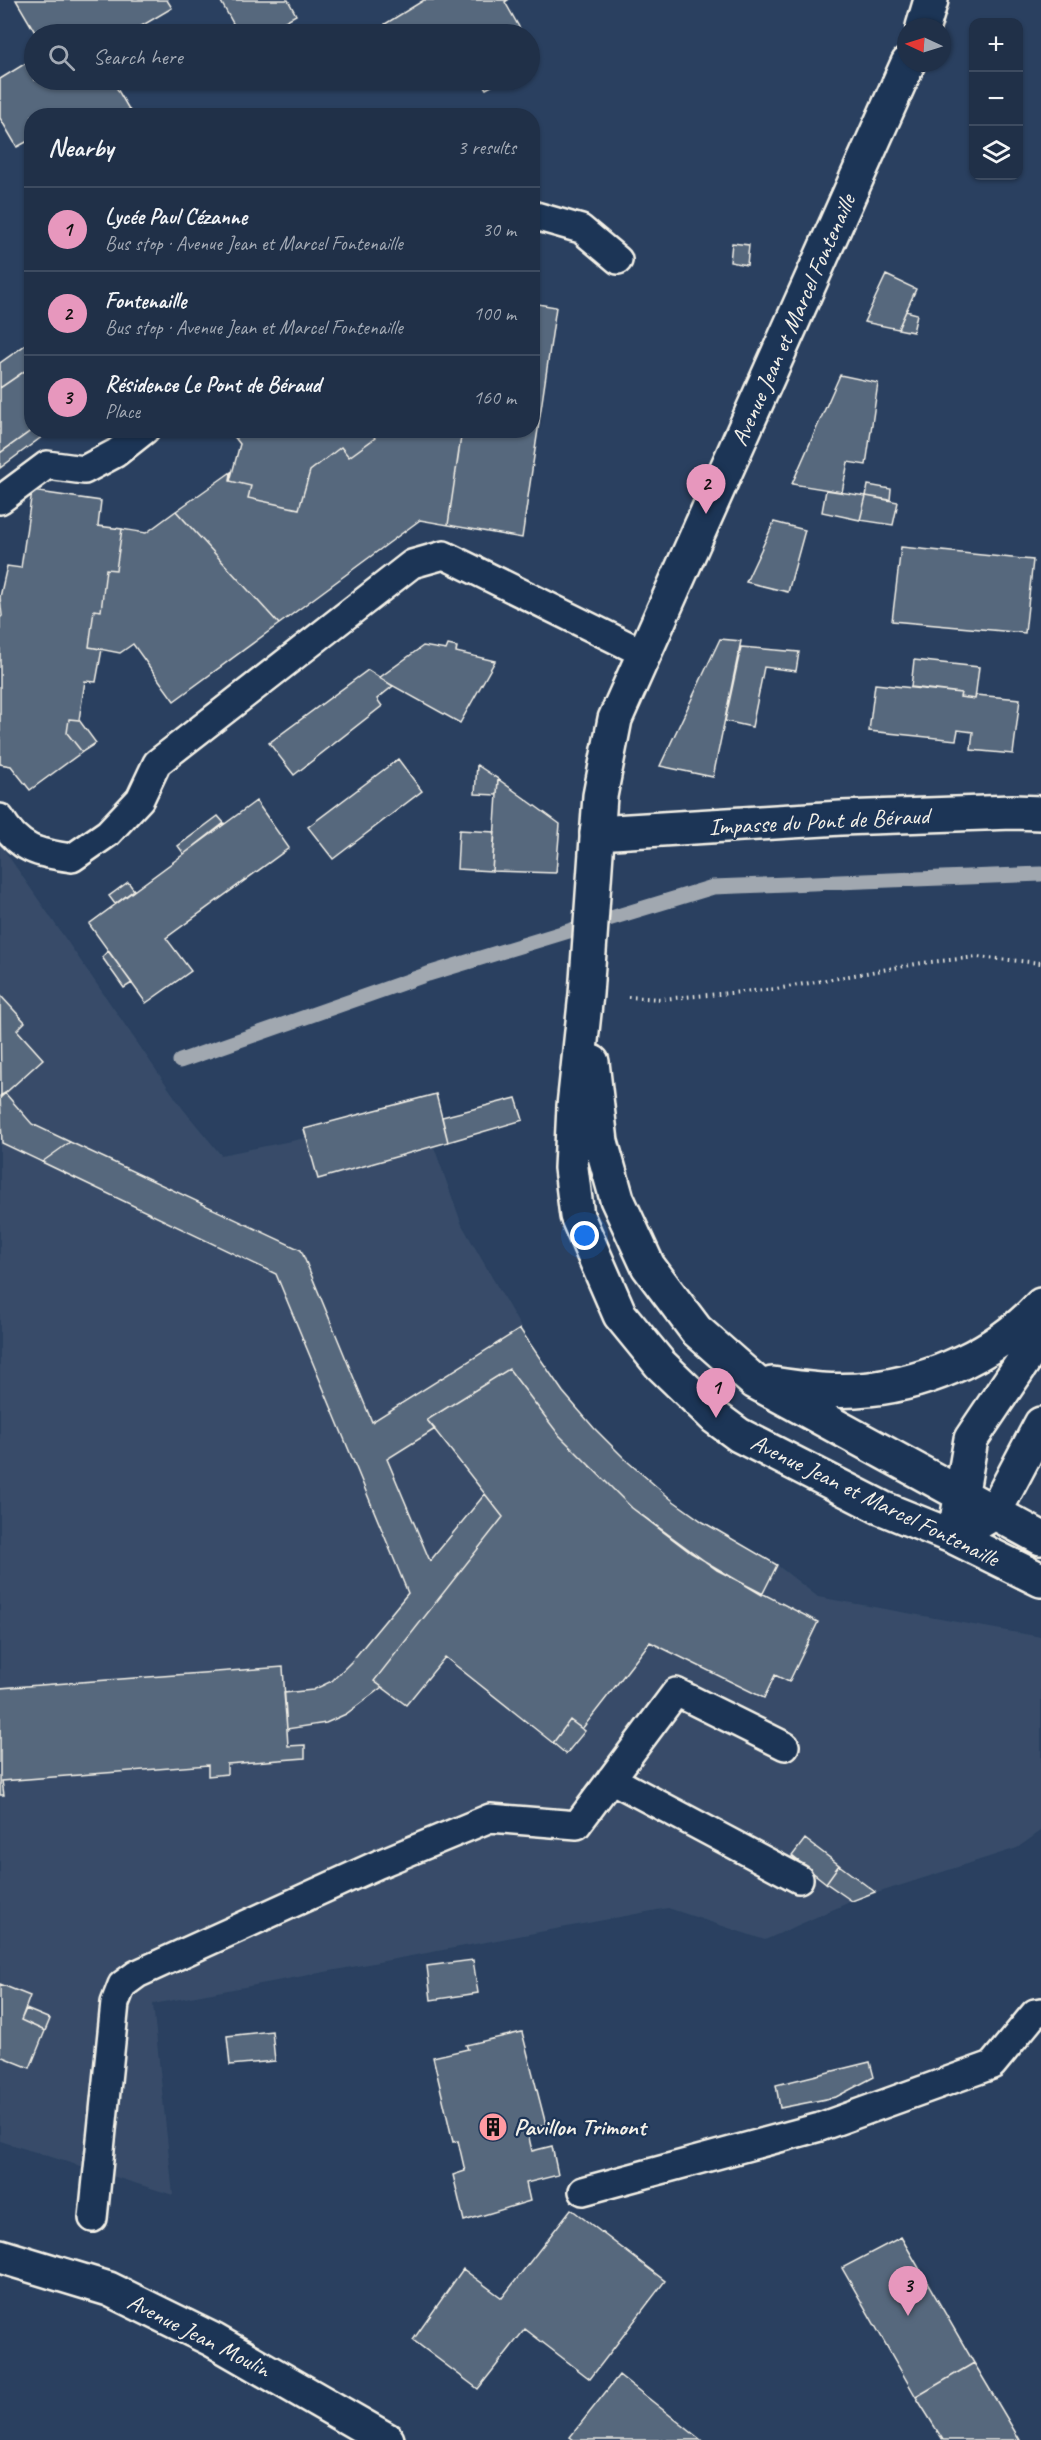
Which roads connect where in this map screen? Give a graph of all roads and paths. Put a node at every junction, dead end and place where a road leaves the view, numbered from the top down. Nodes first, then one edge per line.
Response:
1 (918, 0) edge
2 (931, 0) edge
3 (913, 18) edge
4 (926, 18) edge
5 (897, 69) edge
6 (904, 72) edge
7 (878, 129) junction
8 (540, 217) edge
9 (618, 260) dead end
10 (135, 438) edge
11 (0, 500) edge
12 (645, 654) junction
13 (1041, 813) edge
14 (0, 818) edge
15 (596, 843) junction
16 (1041, 963) edge
17 (586, 994) junction
18 (662, 999) dead end
19 (1041, 1305) edge
20 (1041, 1335) edge
21 (755, 1382) junction
22 (1041, 1424) edge
23 (962, 1495) junction
24 (994, 1513) junction
25 (954, 1537) junction
26 (1041, 1538) edge
27 (1041, 1580) edge
28 (785, 1746) dead end
29 (611, 1779) junction
30 (799, 1879) dead end
31 (1041, 2012) edge
32 (583, 2191) dead end
33 (93, 2218) dead end
34 (0, 2256) edge
35 (387, 2440) edge

1 - 3 main road
2 - 4 main road
5 - 7 main road, Avenue Jean et Marcel Fontenaille
6 - 7 main road, Avenue Jean et Marcel Fontenaille
7 - 12 main road, Avenue Jean et Marcel Fontenaille
8 - 9 lane
10 - 11 lane
12 - 14 lane
12 - 15 main road, Avenue Jean et Marcel Fontenaille
13 - 15 main road, Impasse du Pont de Béraud
15 - 17 main road, Avenue Jean et Marcel Fontenaille
16 - 18 path
17 - 21 main road, Avenue Jean et Marcel Fontenaille
17 - 25 main road, Avenue Jean et Marcel Fontenaille
19 - 21 main road
20 - 23 main road
21 - 23 main road, Avenue Jean et Marcel Fontenaille
22 - 24 main road
23 - 24 main road, Avenue Jean et Marcel Fontenaille
23 - 25 main road
24 - 25 main road
24 - 26 main road, Avenue Jean et Marcel Fontenaille
25 - 27 main road, Avenue Jean et Marcel Fontenaille
28 - 29 lane
29 - 30 lane
29 - 33 lane
31 - 32 lane
34 - 35 main road, Avenue Jean Moulin

